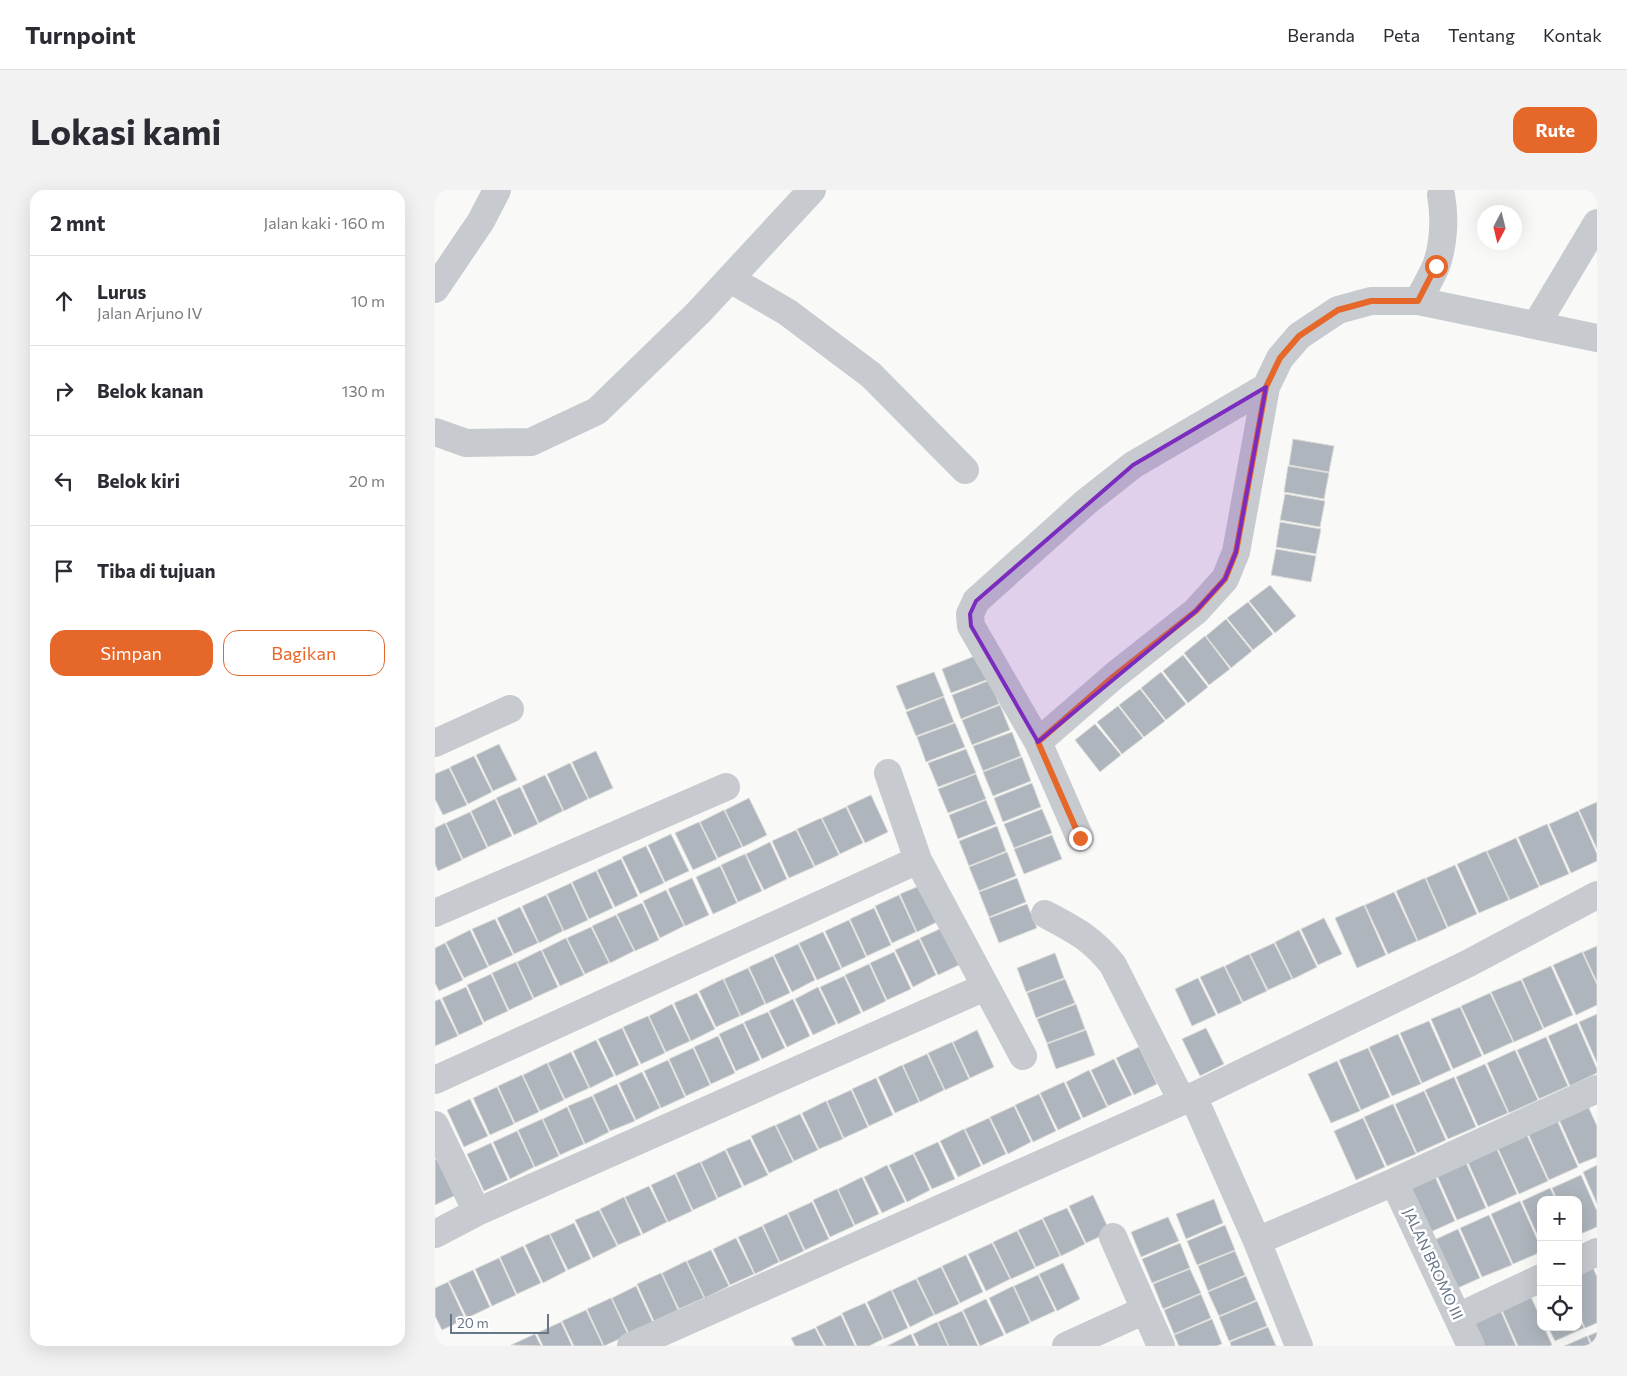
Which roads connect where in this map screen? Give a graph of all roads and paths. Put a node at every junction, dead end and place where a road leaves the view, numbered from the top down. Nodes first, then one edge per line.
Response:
1 (497, 190) edge
2 (812, 190) edge
3 (1441, 195) dead end
4 (1597, 223) edge
5 (730, 279) junction
6 (435, 289) edge
7 (1418, 301) junction
8 (1536, 325) junction
9 (1597, 338) edge
10 (1266, 387) junction
11 (435, 432) edge
12 (965, 470) dead end
13 (510, 709) dead end
14 (1038, 742) junction
15 (435, 743) edge
16 (888, 773) dead end
17 (726, 787) dead end
18 (1080, 838) dead end
19 (918, 860) junction
20 (1597, 895) edge
21 (435, 913) edge
22 (1045, 914) dead end
23 (985, 987) junction
24 (1023, 1056) dead end
25 (435, 1080) edge
26 (1597, 1089) edge
27 (1188, 1098) junction
28 (435, 1125) edge
29 (1394, 1182) junction
30 (477, 1212) junction
31 (435, 1234) edge
32 (1113, 1237) dead end
33 (1257, 1241) junction
34 (1597, 1252) edge
35 (1582, 1259) edge
36 (1537, 1280) edge
37 (1145, 1310) junction
38 (1458, 1317) junction
39 (631, 1346) edge
40 (1067, 1346) edge
41 (1161, 1346) edge
42 (1299, 1346) edge
43 (1471, 1346) edge

1 - 6 street
2 - 5 street
3 - 7 street
4 - 8 street
5 - 11 street
5 - 12 street
7 - 8 street
7 - 10 street
8 - 9 street
10 - 14 street
10 - 14 street
13 - 15 street
14 - 18 street
16 - 19 street
17 - 21 street
19 - 23 street
19 - 25 street
20 - 27 street
22 - 27 street
23 - 24 street
23 - 30 street
26 - 29 street
27 - 33 street
27 - 39 street
28 - 30 street
29 - 33 street
29 - 38 street, JALAN BROMO III
30 - 31 street
32 - 37 street
33 - 42 street
34 - 35 street
36 - 38 street
37 - 40 street
37 - 41 street
38 - 43 street, JALAN BROMO III

